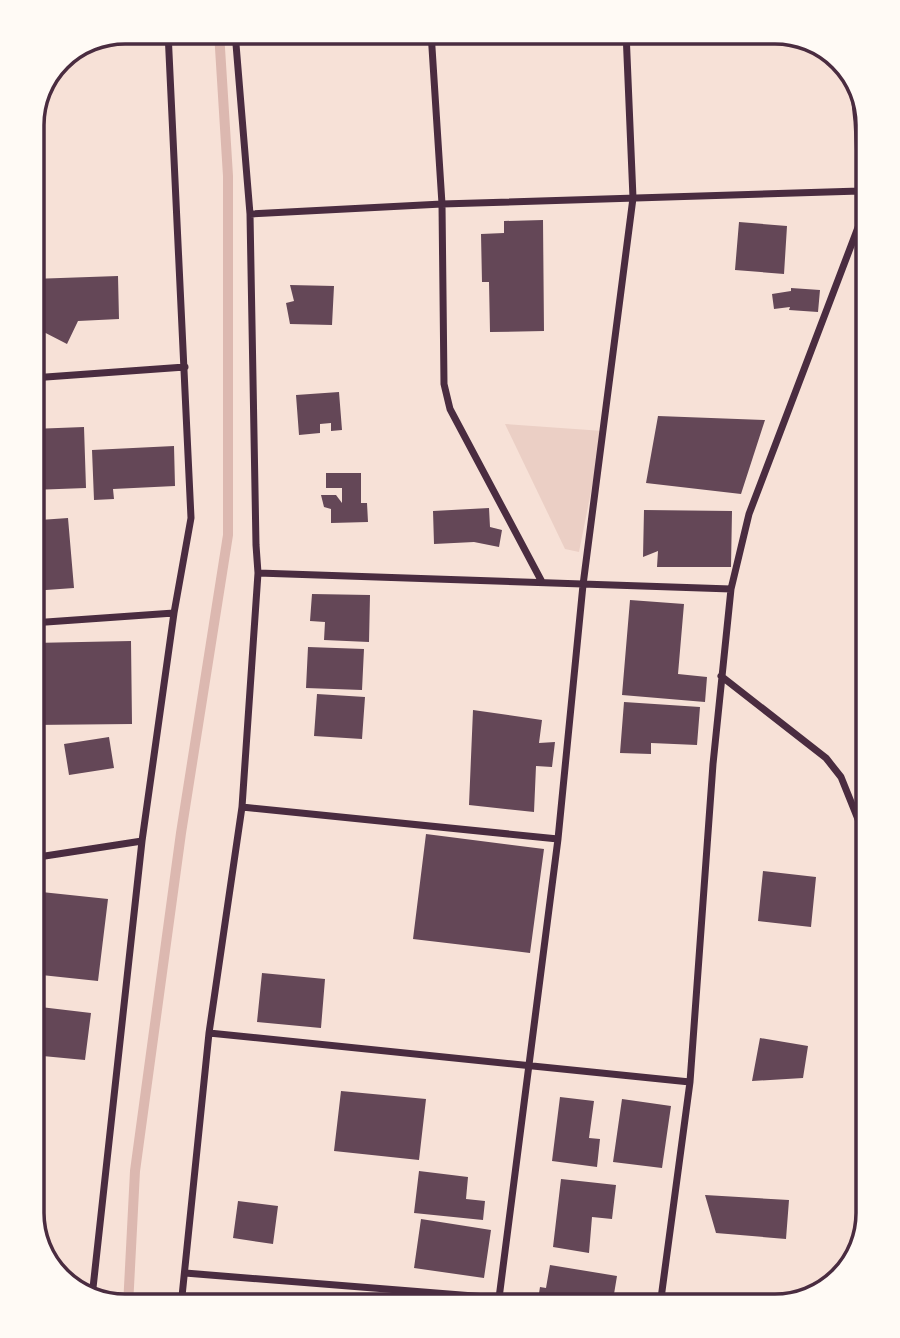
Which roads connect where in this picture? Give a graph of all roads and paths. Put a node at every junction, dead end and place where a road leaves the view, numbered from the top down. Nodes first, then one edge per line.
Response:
1 (169, 44) edge
2 (236, 44) edge
3 (431, 44) edge
4 (626, 44) edge
5 (856, 191) edge
6 (634, 198) junction
7 (442, 204) junction
8 (250, 214) junction
9 (856, 233) edge
10 (185, 367) junction
11 (44, 377) edge
12 (258, 573) junction
13 (541, 582) junction
14 (583, 585) junction
15 (731, 589) junction
16 (174, 613) junction
17 (44, 622) edge
18 (722, 676) junction
19 (242, 807) junction
20 (856, 813) edge
21 (558, 839) junction
22 (142, 841) junction
23 (44, 856) edge
24 (209, 1033) junction
25 (529, 1066) junction
26 (690, 1082) junction
27 (185, 1273) junction
28 (93, 1288) edge
29 (182, 1294) edge
30 (412, 1294) edge
31 (499, 1294) edge
32 (662, 1294) edge

1 - 10 street
2 - 8 street
3 - 7 street
4 - 6 street
5 - 6 street
6 - 7 street
6 - 14 street
7 - 8 street
7 - 13 street
8 - 12 street
9 - 15 street
10 - 11 street
10 - 16 street
12 - 13 street
12 - 19 street
13 - 14 street
14 - 15 street
14 - 21 street
15 - 18 street
16 - 17 street
16 - 22 street
18 - 20 street
18 - 26 street
19 - 21 street
19 - 24 street
21 - 25 street
22 - 23 street
22 - 28 street
24 - 25 street
24 - 27 street
25 - 26 street
25 - 31 street
26 - 32 street
27 - 29 street
27 - 30 street

